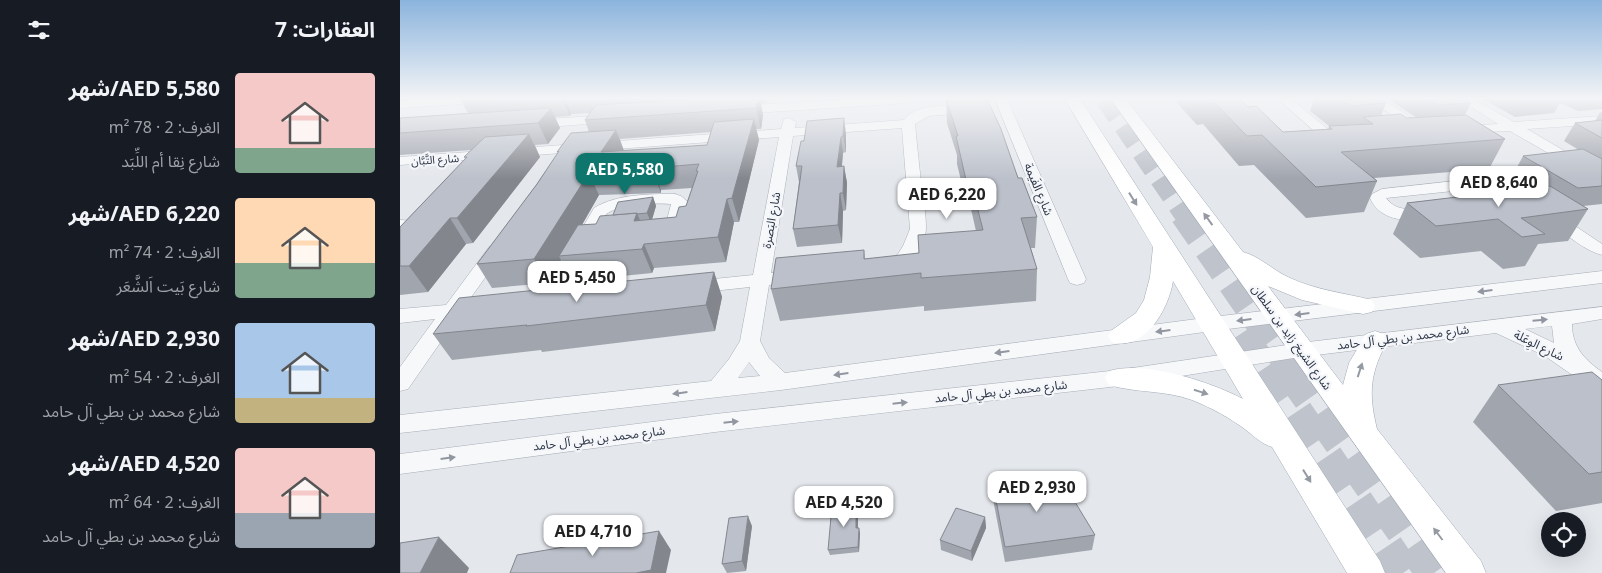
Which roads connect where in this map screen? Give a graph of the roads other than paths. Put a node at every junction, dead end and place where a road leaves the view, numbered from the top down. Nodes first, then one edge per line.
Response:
1 (586, 126) edge
2 (788, 126) edge
3 (882, 126) edge
4 (908, 126) edge
5 (1006, 126) edge
6 (1088, 126) edge
7 (1139, 126) edge
8 (1320, 126) edge
9 (1419, 126) edge
10 (1486, 126) edge
11 (1511, 126) edge
12 (1528, 126) edge
13 (1514, 127) junction
14 (1489, 128) junction
15 (1451, 131) edge
16 (787, 132) junction
17 (1402, 136) edge
18 (1338, 140) joint
19 (1315, 143) edge
20 (570, 148) junction
21 (400, 161) edge
22 (558, 164) edge
23 (1602, 179) edge
24 (1529, 204) junction
25 (1510, 206) edge
26 (1441, 213) edge
27 (400, 225) edge
28 (654, 229) edge
29 (508, 234) edge
30 (605, 234) edge
31 (586, 236) junction
32 (1163, 248) junction
33 (1232, 252) junction
34 (1599, 252) edge
35 (400, 255) edge
36 (864, 268) edge
37 (817, 274) edge
38 (1602, 277) edge
39 (761, 280) junction
40 (1077, 280) dead end
41 (674, 289) edge
42 (568, 300) edge
43 (549, 302) junction
44 (530, 304) edge
45 (1363, 306) junction
46 (490, 308) edge
47 (451, 312) junction
48 (1602, 312) edge
49 (400, 316) edge
50 (1276, 317) junction
51 (1563, 318) junction
52 (1212, 324) junction
53 (1497, 325) junction
54 (1121, 336) junction
55 (1375, 340) junction
56 (750, 341) junction
57 (1300, 350) junction
58 (1235, 361) junction
59 (1580, 366) junction
60 (1119, 378) junction
61 (781, 382) junction
62 (400, 384) edge
63 (1602, 384) edge
64 (718, 388) junction
65 (400, 424) edge
66 (1363, 435) junction
67 (1290, 448) junction
68 (404, 464) edge
69 (1367, 573) edge
70 (1468, 573) edge

1 - 20 street
2 - 16 street, شارع البَصرة
3 - 16 street, شارع التَّبَّان
4 - 36 street
5 - 40 street, شارع الفَيمة
6 -> 32 main road
33 -> 7 main road, شارع الشيخ زايد بن سلطان
8 - 18 street
9 - 17 street
10 - 14 street
11 - 13 street
12 - 13 street
13 - 14 street
13 - 23 street
14 - 15 street
16 - 20 street, شارع التَّبَّان
16 - 39 street, شارع البَصرة
18 - 19 street
20 - 21 street, شارع التَّبَّان
20 - 22 street
24 - 25 street
24 - 26 street
24 - 34 street
27 - 35 street
28 - 31 street
29 - 47 street
30 - 31 street
31 - 43 street
32 - 52 main road
32 - 54 main road
33 - 45 main road
33 - 50 main road, شارع الشيخ زايد بن سلطان
37 - 39 street
38 -> 45 street
39 - 41 street
39 - 56 street, شارع البَصرة
42 - 43 street
43 - 44 street
45 -> 50 street
46 - 47 street
47 - 49 street
47 - 62 street
48 - 51 street, شارع محمد بن بطي آل حامد
50 -> 52 street
50 - 57 main road, شارع الشيخ زايد بن سلطان
53 -> 51 street, شارع محمد بن بطي آل حامد
51 - 59 street, شارع الوِعَلة
52 -> 54 street
52 - 58 main road
53 - 55 street, شارع محمد بن بطي آل حامد
53 - 59 street, شارع الوِعَلة
54 -> 61 street
55 - 57 street, شارع محمد بن بطي آل حامد
66 -> 55 main road
56 - 61 street
56 - 64 street, شارع البَصرة
57 - 58 street, شارع محمد بن بطي آل حامد
57 - 66 main road, شارع الشيخ زايد بن سلطان
58 - 60 street, شارع محمد بن بطي آل حامد
58 - 67 main road
59 - 63 street, شارع الوِعَلة
60 -> 67 main road
68 -> 60 street, شارع محمد بن بطي آل حامد
61 - 64 street
64 -> 65 street
70 -> 66 main road, شارع الشيخ زايد بن سلطان
67 -> 69 main road

